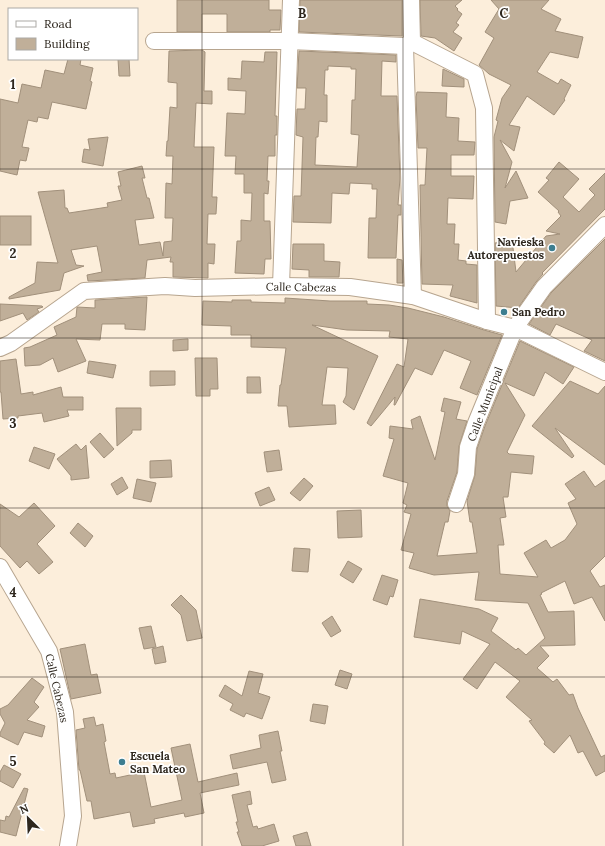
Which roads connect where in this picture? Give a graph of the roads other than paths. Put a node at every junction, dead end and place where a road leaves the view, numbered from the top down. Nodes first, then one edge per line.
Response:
1 (291, 0) edge
2 (411, 0) edge
3 (154, 41) dead end
4 (289, 41) junction
5 (408, 44) junction
6 (605, 225) edge
7 (281, 286) junction
8 (412, 296) junction
9 (487, 321) junction
10 (515, 328) junction
11 (0, 348) edge
12 (605, 372) edge
13 (456, 504) dead end
14 (0, 567) edge
15 (68, 846) edge

1 - 4 street
2 - 5 street
3 - 4 street
4 - 5 street
4 - 7 street
5 - 8 street
5 - 9 street
6 - 10 street, Calle Municipal
7 - 8 street, Calle Cabezas
7 - 11 street, Calle Cabezas
8 - 9 street, Calle Cabezas
9 - 10 street, Calle Cabezas
10 - 12 street, Calle Cabezas
10 - 13 street, Calle Municipal
14 - 15 street, Calle Cabezas

